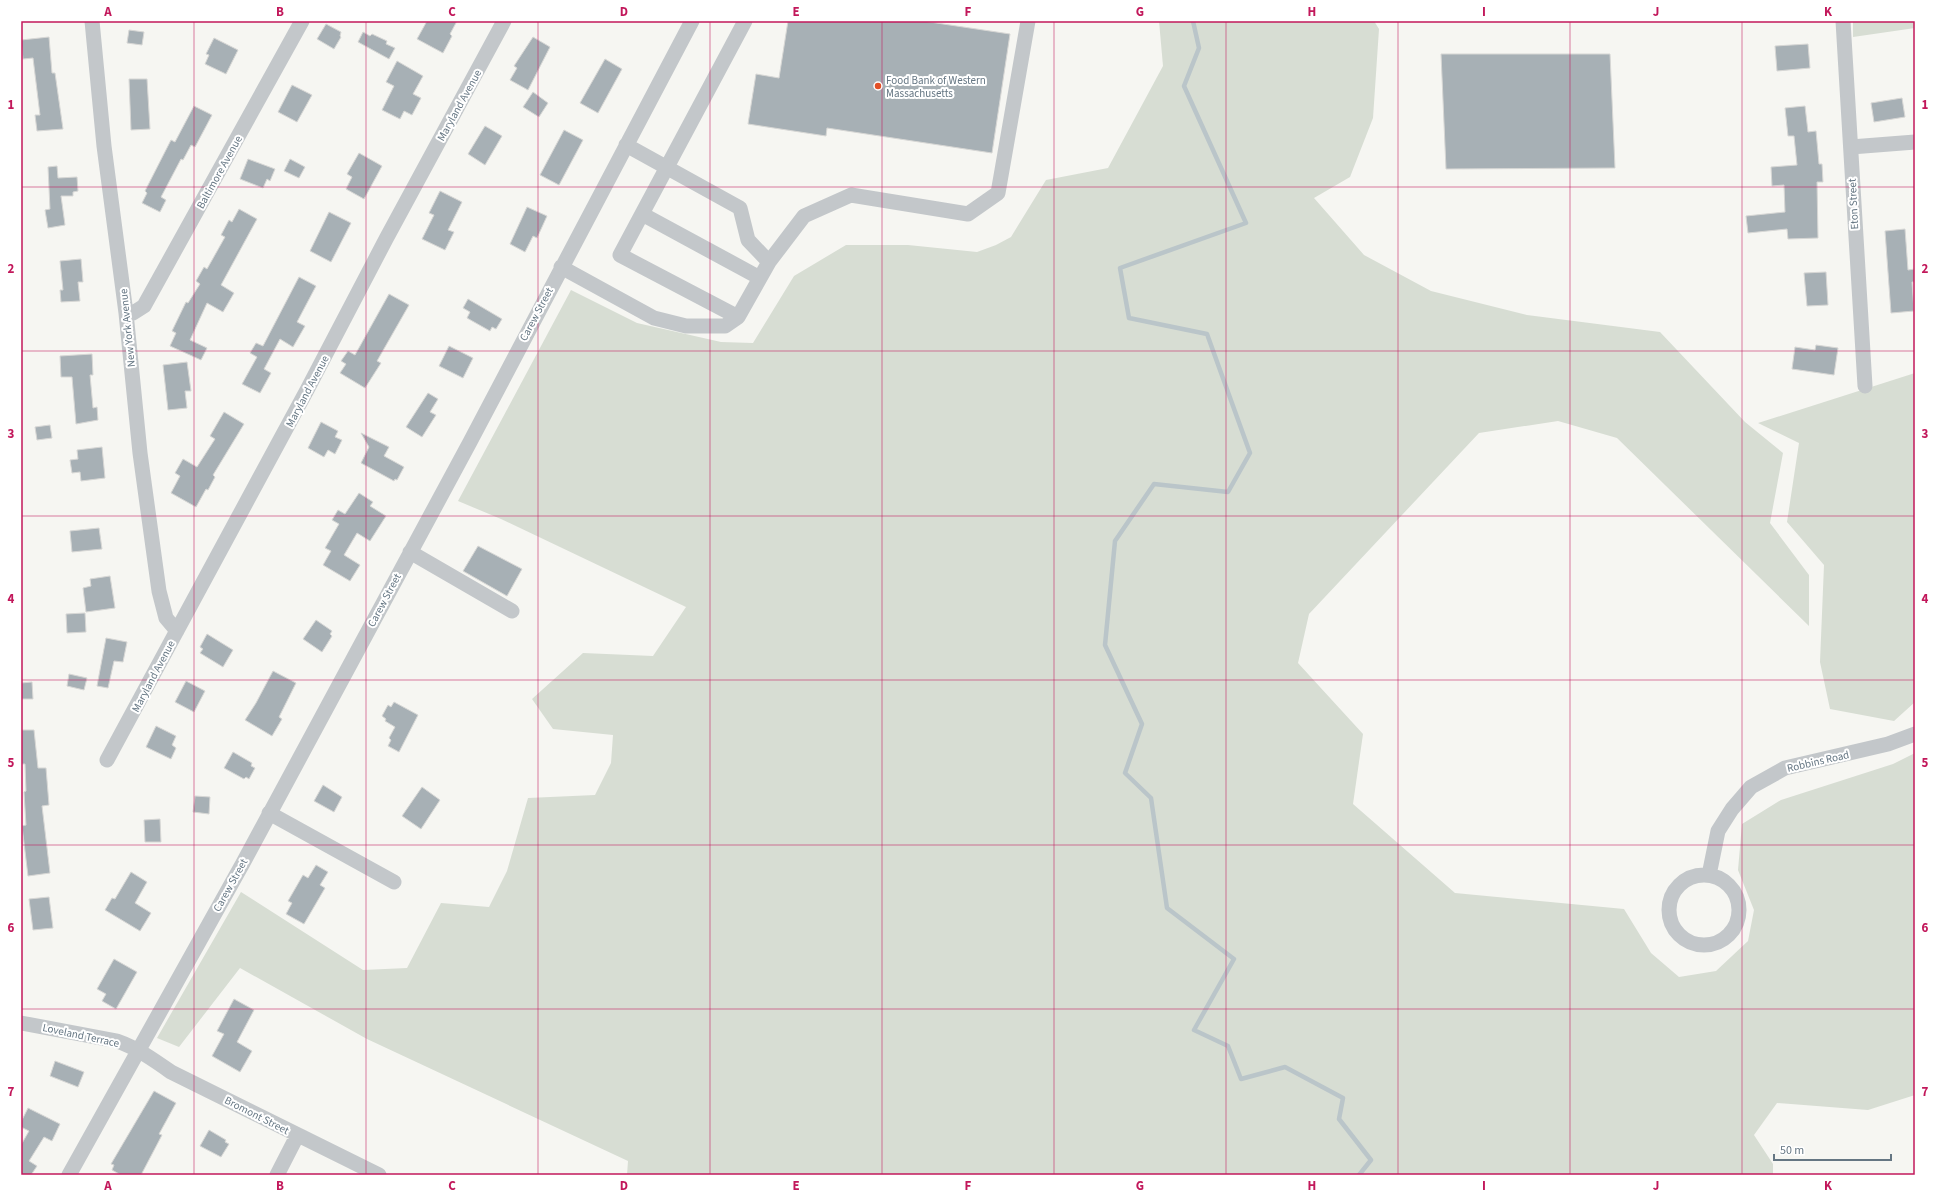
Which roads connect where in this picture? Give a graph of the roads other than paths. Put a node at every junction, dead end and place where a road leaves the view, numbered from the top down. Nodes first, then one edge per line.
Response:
1 (92, 21) edge
2 (302, 21) edge
3 (504, 21) edge
4 (692, 21) edge
5 (745, 21) edge
6 (1028, 21) edge
7 (1843, 21) edge
8 (1915, 142) edge
9 (626, 145) junction
10 (1851, 147) junction
11 (666, 168) junction
12 (642, 214) junction
13 (769, 262) junction
14 (561, 268) junction
15 (760, 278) junction
16 (126, 313) junction
17 (738, 317) junction
18 (1865, 386) dead end
19 (410, 552) junction
20 (512, 611) dead end
21 (177, 631) junction
22 (1915, 734) edge
23 (107, 760) dead end
24 (270, 813) junction
25 (1709, 875) junction
26 (394, 882) dead end
27 (21, 1023) edge
28 (139, 1051) junction
29 (297, 1136) junction
30 (69, 1175) edge
31 (278, 1175) edge
32 (379, 1175) edge

1 - 16 street, New York Avenue
2 - 16 street, Baltimore Avenue
3 - 21 street, Maryland Avenue
4 - 9 street, Carew Street
5 - 11 street
6 - 13 street
7 - 10 street, Eton Street
8 - 10 street
9 - 11 street
9 - 14 street, Carew Street
10 - 18 street, Eton Street
11 - 12 street
11 - 13 street
12 - 15 street
12 - 17 street
13 - 15 street
14 - 17 street
14 - 19 street, Carew Street
15 - 17 street
16 - 21 street, New York Avenue
19 - 20 street
19 - 24 street, Carew Street
21 - 23 street, Maryland Avenue
22 - 25 street, Robbins Road
24 - 26 street
24 - 28 street, Carew Street
25 - 25 street
27 - 28 street, Loveland Terrace
28 - 29 street, Bromont Street
28 - 30 street, Carew Street
29 - 31 street
29 - 32 street, Bromont Street

